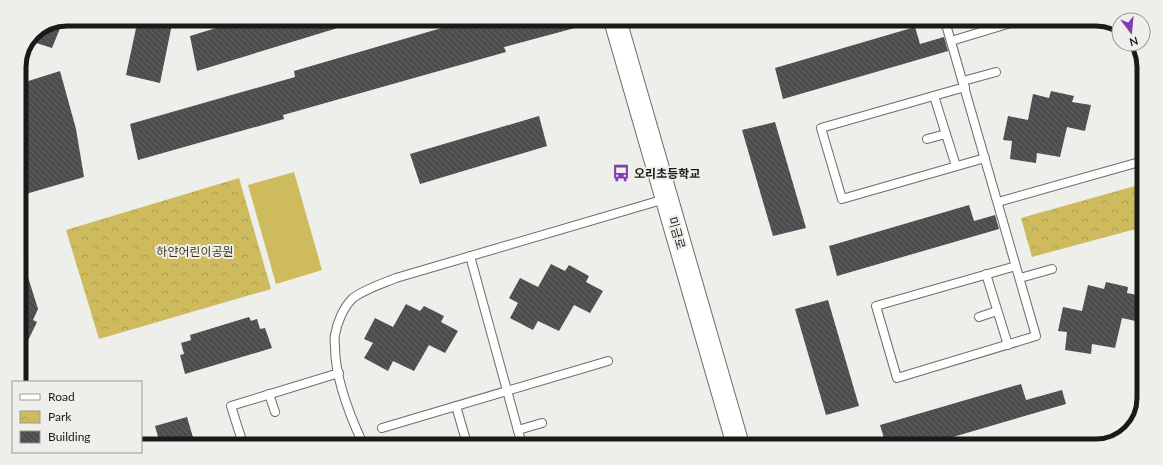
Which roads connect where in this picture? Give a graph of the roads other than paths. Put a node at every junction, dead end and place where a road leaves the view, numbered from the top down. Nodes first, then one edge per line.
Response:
1 (617, 26) edge
2 (946, 26) edge
3 (1000, 26) edge
4 (951, 41) junction
5 (996, 72) dead end
6 (964, 84) junction
7 (934, 96) junction
8 (946, 134) junction
9 (927, 139) dead end
10 (985, 158) junction
11 (1137, 163) edge
12 (956, 166) junction
13 (667, 198) junction
14 (998, 202) junction
15 (470, 256) junction
16 (1016, 266) junction
17 (1052, 269) dead end
18 (986, 274) junction
19 (1020, 278) junction
20 (997, 311) junction
21 (979, 317) dead end
22 (1008, 345) junction
23 (608, 361) dead end
24 (339, 373) junction
25 (507, 391) junction
26 (269, 394) junction
27 (456, 406) junction
28 (274, 412) dead end
29 (542, 422) dead end
30 (382, 428) dead end
31 (518, 430) junction
32 (241, 439) edge
33 (361, 439) edge
34 (466, 439) edge
35 (521, 439) edge
36 (736, 439) edge

1 - 13 main road, 미금로
2 - 4 lane
3 - 4 lane
4 - 6 lane
5 - 6 lane
6 - 7 lane
6 - 10 lane
7 - 8 lane
7 - 12 lane
8 - 9 lane
8 - 12 lane
10 - 12 lane
10 - 14 lane
11 - 14 lane
13 - 15 lane
13 - 36 main road, 미금로
14 - 16 lane
15 - 24 lane
15 - 25 lane
16 - 18 lane
16 - 19 lane
17 - 19 lane
18 - 20 lane
18 - 22 lane
19 - 22 lane
20 - 21 lane
20 - 22 lane
23 - 25 lane
24 - 26 lane
24 - 33 lane
25 - 27 lane
25 - 31 lane
26 - 28 lane
26 - 32 lane
27 - 30 lane
27 - 34 lane
29 - 31 lane
31 - 35 lane

